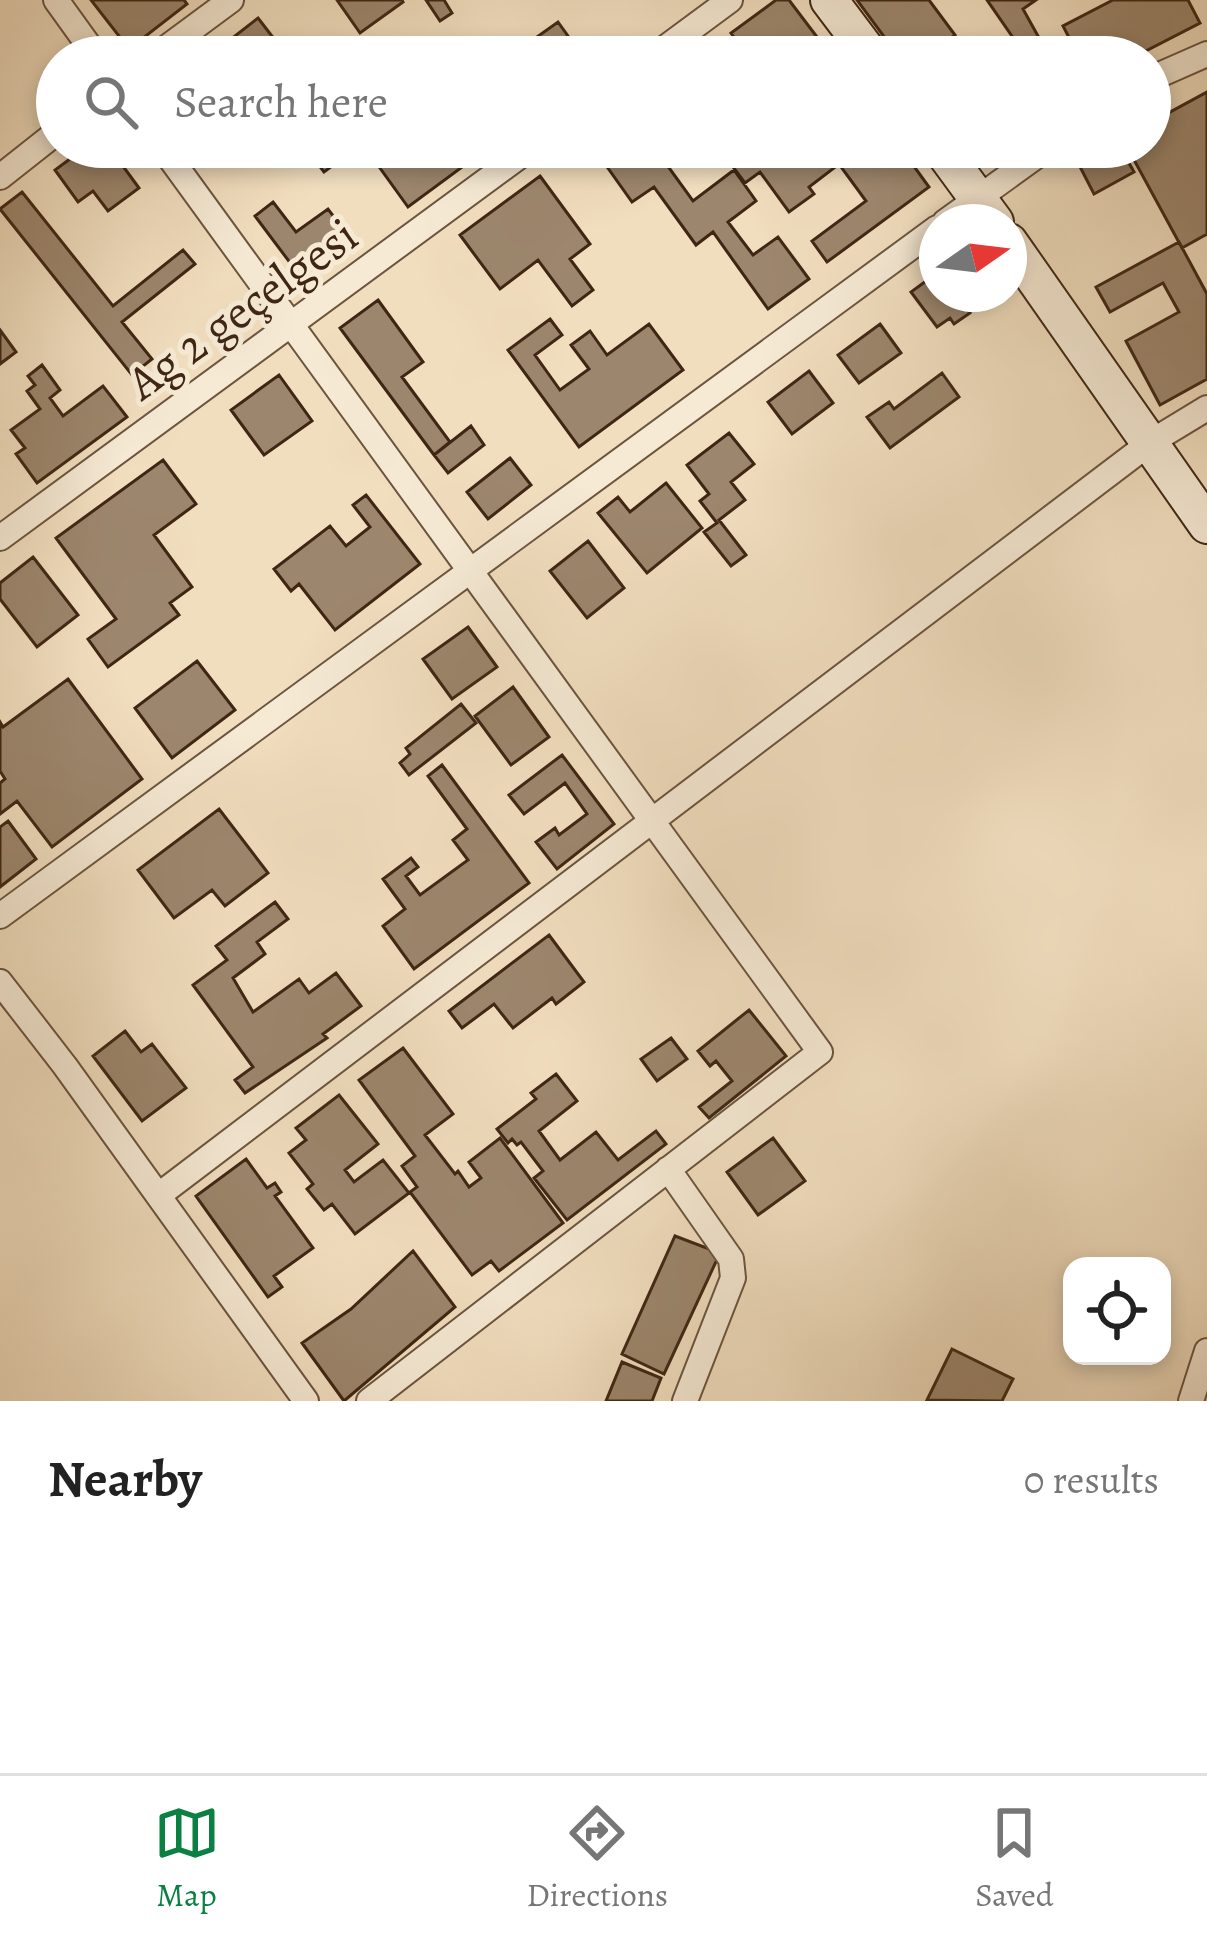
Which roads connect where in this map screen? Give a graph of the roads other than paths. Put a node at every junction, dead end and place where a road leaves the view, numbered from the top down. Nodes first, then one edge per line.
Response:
1 (56, 0) edge
2 (231, 0) edge
3 (730, 0) edge
4 (829, 0) edge
5 (82, 36) edge
6 (182, 36) edge
7 (681, 36) edge
8 (856, 36) edge
9 (1207, 54) edge
10 (1171, 70) edge
11 (36, 149) edge
12 (177, 168) edge
13 (504, 168) edge
14 (955, 168) edge
15 (1028, 168) edge
16 (0, 178) edge
17 (982, 204) edge
18 (992, 204) edge
19 (919, 241) edge
20 (1027, 267) edge
21 (291, 326) junction
22 (1207, 408) edge
23 (1151, 442) junction
24 (1207, 525) edge
25 (0, 538) edge
26 (469, 571) junction
27 (652, 823) junction
28 (0, 916) edge
29 (0, 982) edge
30 (668, 1169) junction
31 (159, 1195) junction
32 (1207, 1351) edge
33 (306, 1401) edge
34 (369, 1401) edge
35 (686, 1401) edge
36 (1191, 1401) edge

1 - 5 street
2 - 6 street
3 - 7 street
4 - 8 street
9 - 10 street
11 - 16 street
12 - 21 street
13 - 21 street, Ag 2 geçelgesi
14 - 17 street
15 - 18 street
19 - 26 street
20 - 23 street
21 - 25 street, Ag 2 geçelgesi
21 - 26 street
22 - 23 street
23 - 24 street
23 - 27 street
26 - 27 street
26 - 28 street
27 - 30 street
27 - 31 street
29 - 31 street
30 - 34 street
30 - 35 street
31 - 33 street
32 - 36 street

